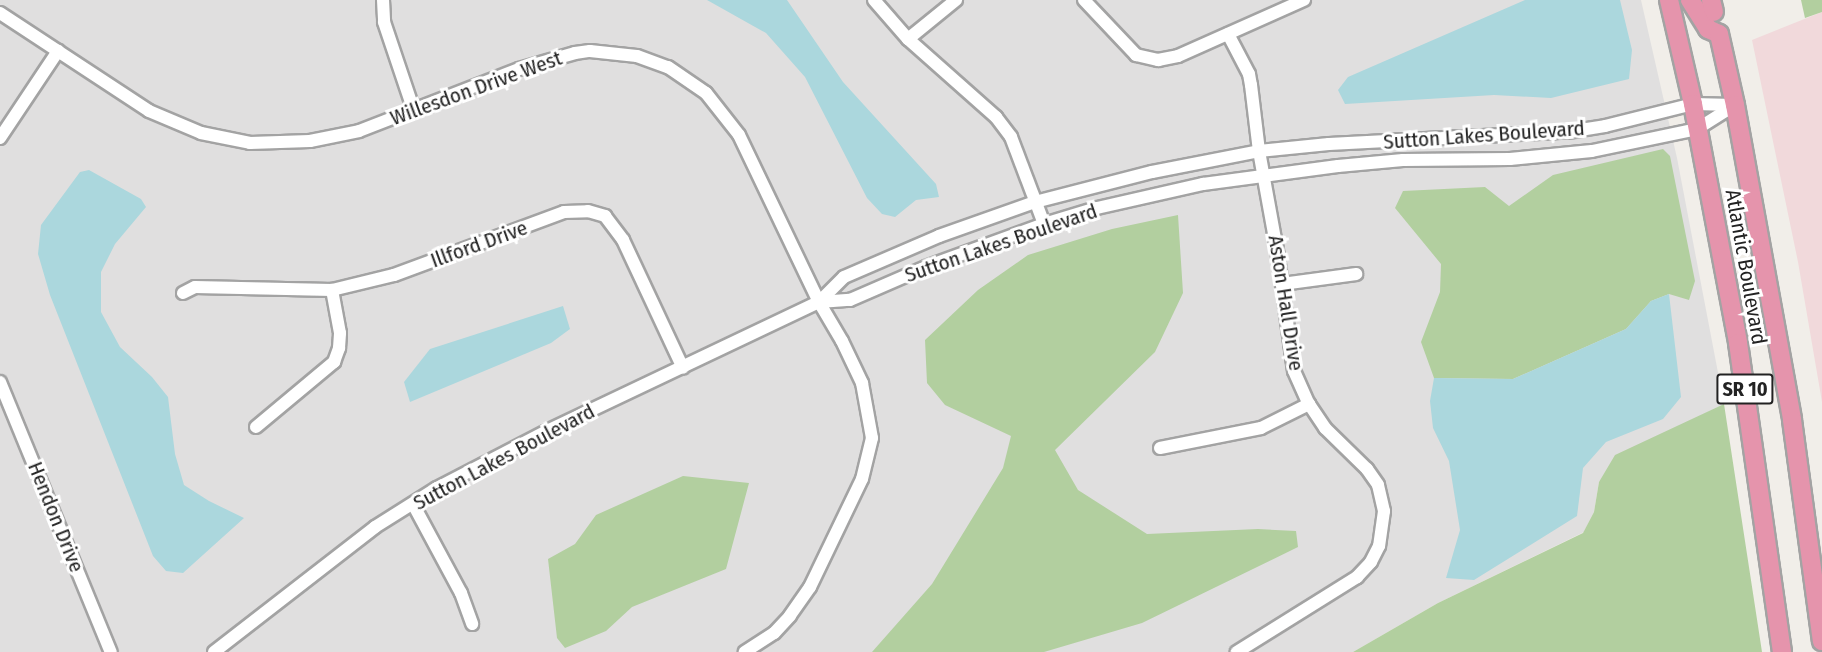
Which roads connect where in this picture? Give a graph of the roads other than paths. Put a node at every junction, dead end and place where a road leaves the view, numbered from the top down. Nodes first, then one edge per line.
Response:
1 (382, 0) edge
2 (874, 0) edge
3 (956, 0) edge
4 (1084, 0) edge
5 (1304, 0) edge
6 (1669, 0) edge
7 (1690, 0) edge
8 (0, 13) edge
9 (1228, 34) junction
10 (908, 39) junction
11 (58, 51) junction
12 (1693, 104) junction
13 (1735, 105) junction
14 (413, 108) junction
15 (1697, 129) junction
16 (0, 138) edge
17 (1464, 138) junction
18 (1259, 151) junction
19 (1466, 160) junction
20 (1264, 174) junction
21 (1035, 202) junction
22 (1044, 224) junction
23 (1356, 274) dead end
24 (1282, 284) junction
25 (332, 290) junction
26 (183, 293) dead end
27 (819, 302) junction
28 (683, 368) junction
29 (0, 382) edge
30 (1309, 404) junction
31 (256, 427) dead end
32 (1160, 448) dead end
33 (413, 504) junction
34 (472, 624) dead end
35 (1822, 641) edge
36 (111, 652) edge
37 (214, 652) edge
38 (745, 652) edge
39 (1237, 652) edge
40 (1782, 652) edge

1 - 14 street
2 - 10 street
3 - 10 street
4 - 9 street
5 - 9 street
6 - 12 highway, Atlantic Boulevard / SR 10
7 - 13 highway, Atlantic Boulevard / SR 10
8 - 11 street, Willesdon Drive West
9 - 18 street, Aston Hall Drive
10 - 21 street
11 - 14 street, Willesdon Drive West
11 - 16 street
12 - 13 street, Sutton Lakes Boulevard
12 - 15 highway, Atlantic Boulevard / SR 10
12 - 17 street, Sutton Lakes Boulevard
13 - 15 street, Sutton Lakes Boulevard
13 - 35 highway, Atlantic Boulevard / SR 10
14 - 27 street, Willesdon Drive West
15 - 19 street, Sutton Lakes Boulevard
15 - 40 highway, Atlantic Boulevard / SR 10
17 - 18 street, Sutton Lakes Boulevard
17 - 19 street
18 - 20 street, Aston Hall Drive
18 - 21 street, Sutton Lakes Boulevard
19 - 20 street, Sutton Lakes Boulevard
20 - 22 street, Sutton Lakes Boulevard
20 - 24 street, Aston Hall Drive
21 - 22 street
21 - 27 street, Sutton Lakes Boulevard
22 - 27 street, Sutton Lakes Boulevard
23 - 24 street
24 - 30 street, Aston Hall Drive
25 - 26 street, Illford Drive
25 - 28 street, Illford Drive
25 - 31 street
27 - 28 street, Sutton Lakes Boulevard
27 - 38 street, Willesdon Drive West
28 - 33 street, Sutton Lakes Boulevard
29 - 36 street, Hendon Drive
30 - 32 street
30 - 39 street, Aston Hall Drive
33 - 34 street
33 - 37 street, Sutton Lakes Boulevard

